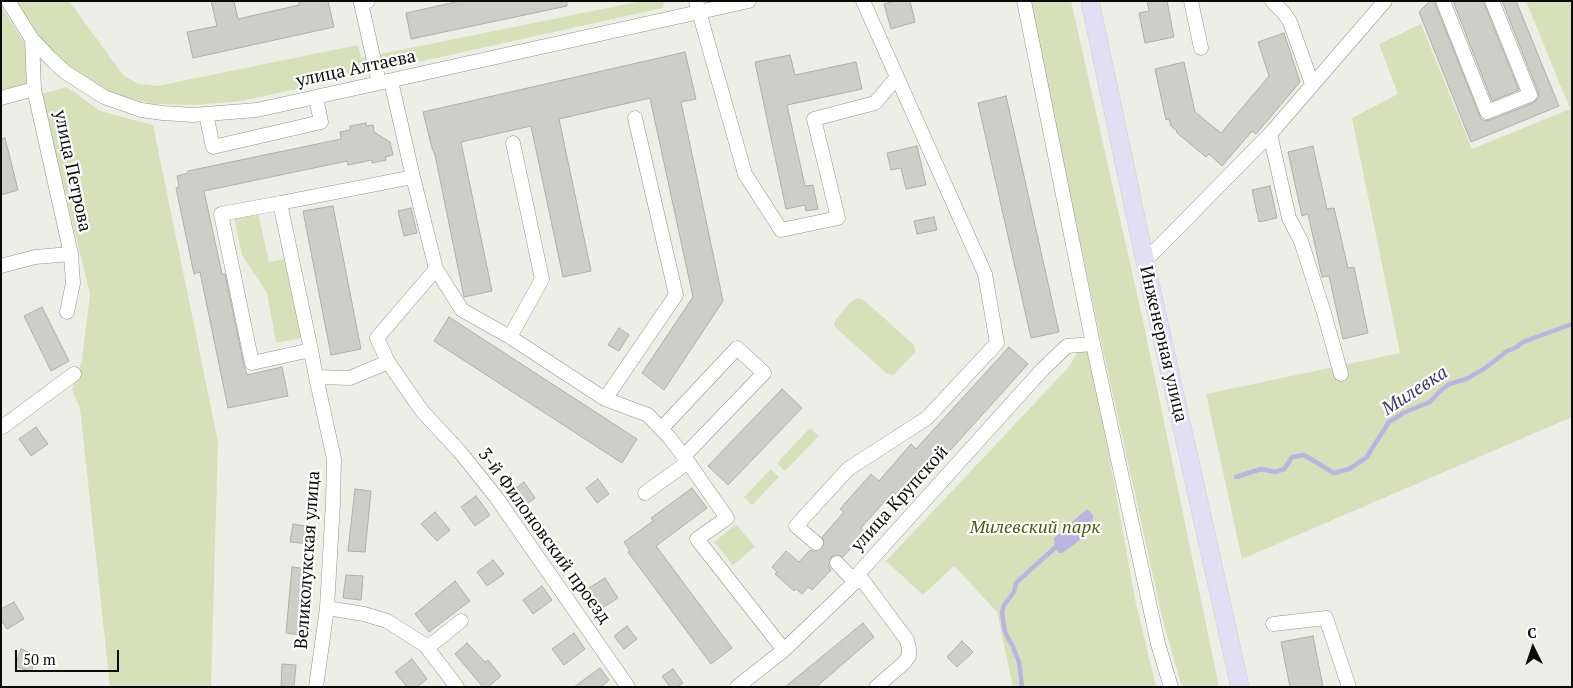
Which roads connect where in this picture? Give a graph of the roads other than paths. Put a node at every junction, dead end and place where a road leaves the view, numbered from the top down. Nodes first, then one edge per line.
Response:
1 (8, 1) edge
2 (749, 1) edge
3 (863, 1) edge
4 (1024, 1) edge
5 (1090, 1) edge
6 (1191, 1) edge
7 (1272, 1) edge
8 (1385, 1) edge
9 (1443, 1) edge
10 (1492, 1) edge
11 (363, 2) edge
12 (697, 7) edge
13 (32, 39) junction
14 (1201, 48) dead end
15 (897, 77) junction
16 (385, 82) junction
17 (1312, 84) junction
18 (34, 89) junction
19 (316, 97) junction
20 (1, 98) edge
21 (206, 114) junction
22 (635, 118) dead end
23 (1270, 134) junction
24 (513, 143) dead end
25 (413, 177) junction
26 (280, 203) junction
27 (71, 254) junction
28 (1145, 261) junction
29 (1, 266) edge
30 (436, 269) junction
31 (67, 312) dead end
32 (510, 337) junction
33 (1093, 344) junction
34 (311, 350) junction
35 (388, 362) junction
36 (74, 374) dead end
37 (1341, 374) dead end
38 (316, 377) junction
39 (605, 400) junction
40 (1, 428) edge
41 (661, 429) junction
42 (686, 459) junction
43 (645, 493) dead end
44 (816, 543) tunnel mouth
45 (837, 563) tunnel mouth
46 (857, 578) junction
47 (327, 608) junction
48 (461, 621) dead end
49 (1273, 624) dead end
50 (427, 648) junction
51 (784, 650) junction
52 (316, 687) edge
53 (457, 687) edge
54 (628, 687) edge
55 (737, 687) edge
56 (876, 687) edge
57 (1171, 687) edge
58 (1240, 687) edge
59 (1350, 687) edge

1 - 13 street, улица Алтаева
2 - 12 street, улица Алтаева
3 - 15 street
4 - 33 street
5 - 28 main road, Инженерная улица
6 - 14 street
7 - 17 street
8 - 17 street
9 - 10 street
11 - 16 street
12 - 15 street
12 - 16 street, улица Алтаева
13 - 18 street, улица Петрова
13 - 21 street, улица Алтаева
15 - 44 street
16 - 19 street, улица Алтаева
16 - 25 street
17 - 23 street
18 - 20 street
18 - 27 street, улица Петрова
19 - 21 street, улица Алтаева
19 - 21 street
22 - 39 street
23 - 28 street
23 - 37 street
24 - 32 street
25 - 26 street
25 - 30 street
26 - 34 street, Великолукская улица
26 - 34 street
27 - 29 street
27 - 31 street, улица Петрова
28 - 58 main road, Инженерная улица
30 - 32 street
30 - 35 street, 3-й Филоновский проезд
32 - 39 street
33 - 46 street, улица Крупской
33 - 57 street
34 - 38 street, Великолукская улица
35 - 38 street
35 - 54 street, 3-й Филоновский проезд
36 - 40 street
38 - 47 street, Великолукская улица
39 - 41 street
41 - 42 street
41 - 42 street
42 - 43 street
42 - 51 street
45 - 46 street
46 - 51 street, улица Крупской
46 - 56 street
47 - 50 street
47 - 52 street, Великолукская улица
48 - 50 street
49 - 59 street
50 - 53 street
51 - 55 street, улица Крупской

